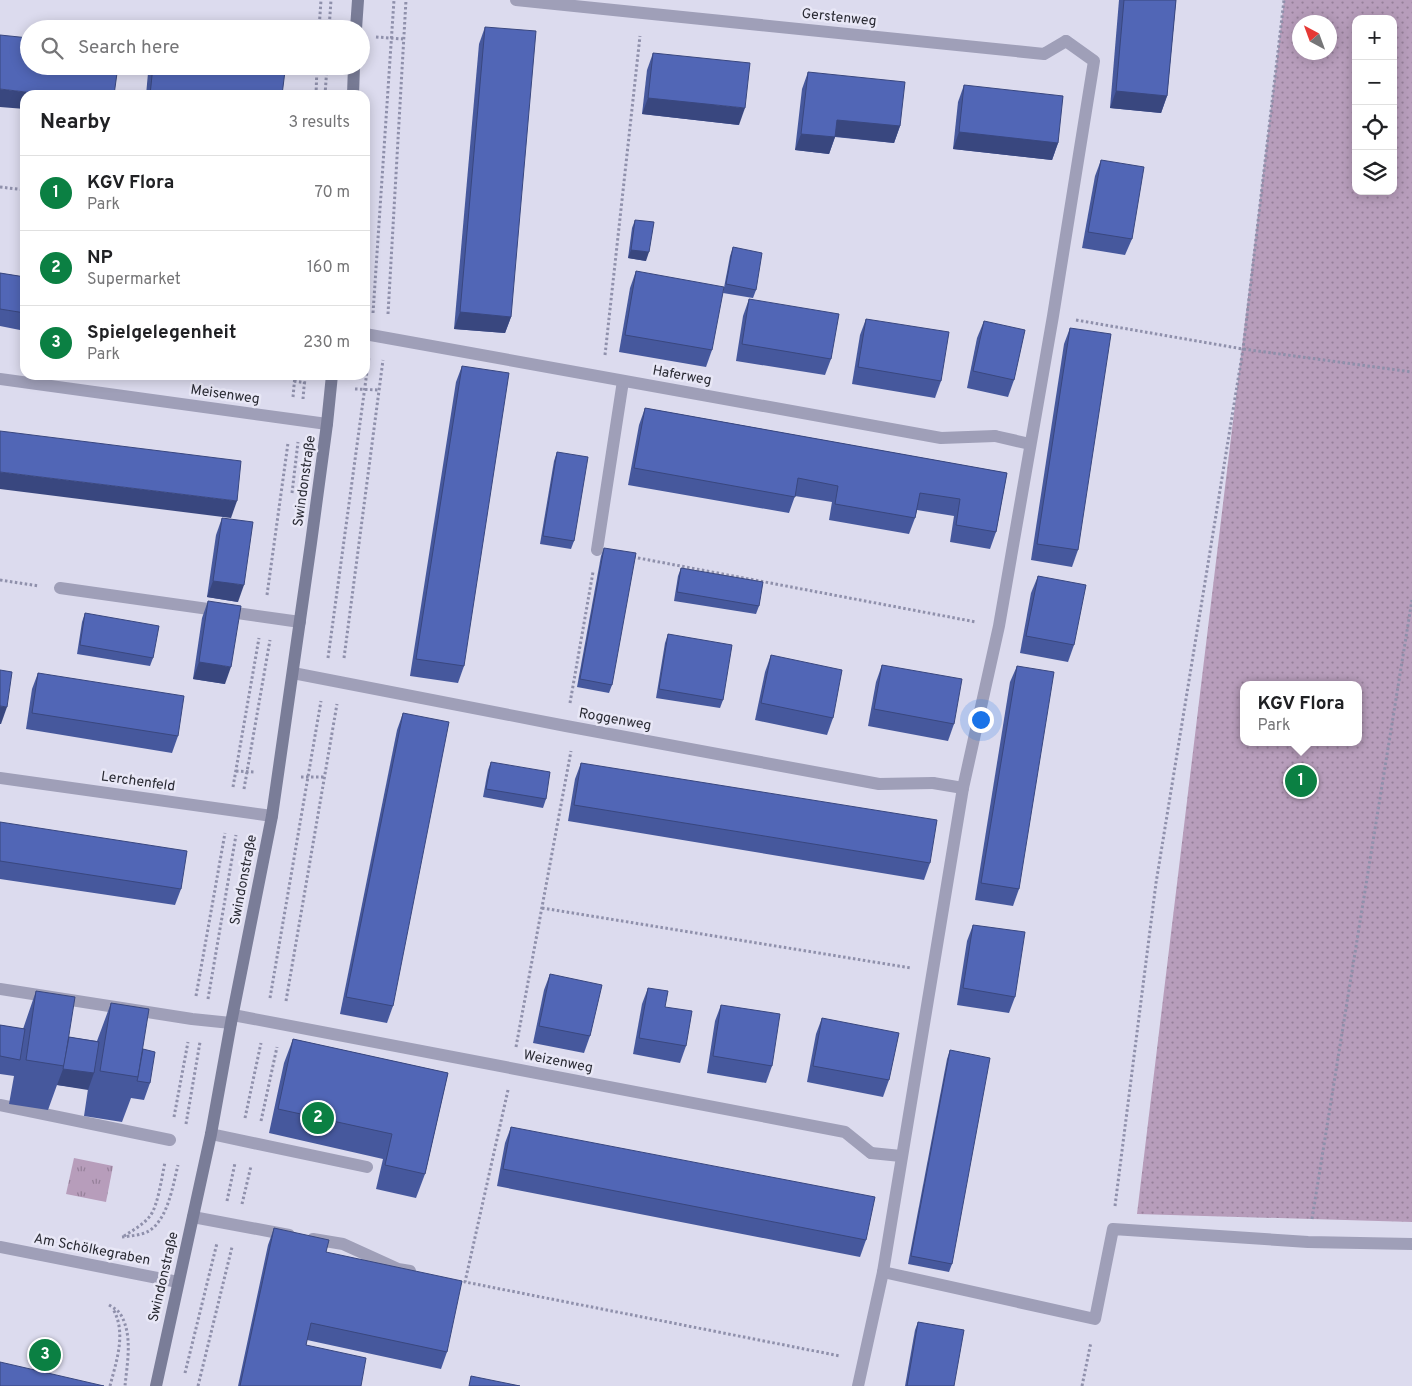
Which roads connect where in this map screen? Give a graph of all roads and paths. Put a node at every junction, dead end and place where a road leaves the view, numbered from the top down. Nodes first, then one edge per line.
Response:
1 (321, 0) edge
2 (330, 0) edge
3 (358, 0) edge
4 (394, 0) edge
5 (406, 0) edge
6 (516, 0) edge
7 (1284, 0) edge
8 (642, 13) junction
9 (320, 20) edge
10 (329, 20) edge
11 (357, 20) edge
12 (370, 36) edge
13 (391, 39) junction
14 (403, 39) junction
15 (317, 75) edge
16 (326, 75) edge
17 (354, 75) edge
18 (316, 90) edge
19 (325, 90) edge
20 (353, 90) edge
21 (0, 187) edge
22 (20, 189) edge
23 (370, 308) edge
24 (1054, 316) junction
25 (370, 334) edge
26 (386, 338) junction
27 (1243, 349) junction
28 (1412, 372) edge
29 (603, 377) junction
30 (0, 379) edge
31 (332, 380) edge
32 (362, 380) edge
33 (623, 381) junction
34 (328, 424) junction
35 (1030, 444) junction
36 (597, 550) junction
37 (0, 580) edge
38 (60, 588) joint
39 (1412, 600) edge
40 (300, 622) junction
41 (998, 626) junction
42 (293, 673) junction
43 (325, 679) junction
44 (340, 682) junction
45 (570, 727) junction
46 (0, 778) edge
47 (963, 788) junction
48 (272, 816) junction
49 (542, 908) junction
50 (932, 972) junction
51 (0, 989) edge
52 (232, 1019) junction
53 (266, 1022) junction
54 (282, 1025) junction
55 (512, 1069) junction
56 (0, 1105) edge
57 (211, 1134) junction
58 (170, 1140) dead end
59 (902, 1156) junction
60 (367, 1167) dead end
61 (193, 1218) junction
62 (1112, 1229) junction
63 (1308, 1242) junction
64 (1412, 1244) edge
65 (0, 1247) edge
66 (882, 1272) junction
67 (423, 1275) edge
68 (178, 1282) junction
69 (1095, 1319) junction
70 (863, 1360) junction
71 (110, 1386) edge
72 (125, 1386) edge
73 (156, 1386) edge
74 (858, 1386) edge
75 (1082, 1386) edge

1 - 9 path
2 - 10 path
3 - 11 street
4 - 13 path
5 - 14 path
6 - 8 street, Gerstenweg
7 - 27 path
8 - 24 street, Gerstenweg
8 - 29 path
12 - 13 path
13 - 14 path
13 - 23 path
14 - 26 path
15 - 18 path
16 - 19 path
17 - 20 street
21 - 22 path
24 - 27 path
24 - 35 street
25 - 26 street, Haferweg
26 - 29 street, Haferweg
26 - 44 path
27 - 28 path
27 - 62 path
29 - 33 street, Haferweg
30 - 34 street, Meisenweg
31 - 34 street, Swindonstraße
32 - 43 path
33 - 35 street, Haferweg
33 - 36 street
34 - 40 street, Swindonstraße
35 - 41 street
36 - 41 path
36 - 45 path
37 - 38 path
38 - 40 street
39 - 63 path
40 - 42 street, Swindonstraße
41 - 47 street
42 - 43 street, Roggenweg
42 - 48 street, Swindonstraße
43 - 44 street, Roggenweg
43 - 53 path
44 - 45 street, Roggenweg
44 - 54 path
45 - 47 street, Roggenweg
45 - 49 path
46 - 48 street, Lerchenfeld
47 - 50 street
48 - 52 street, Swindonstraße
49 - 50 path
49 - 55 path
50 - 59 street
51 - 52 street, Weizenweg
52 - 53 street, Weizenweg
52 - 57 street, Swindonstraße
53 - 54 street, Weizenweg
54 - 55 street, Weizenweg
55 - 59 street, Weizenweg
55 - 70 path
56 - 58 street
57 - 60 street
57 - 61 street, Swindonstraße
59 - 66 street
61 - 67 street
61 - 68 street, Swindonstraße
62 - 63 street
62 - 69 street
63 - 64 street
65 - 68 street, Am Schölkegraben
66 - 69 street
66 - 70 street
68 - 73 street, Swindonstraße
69 - 75 path
70 - 74 street
71 - 72 path

